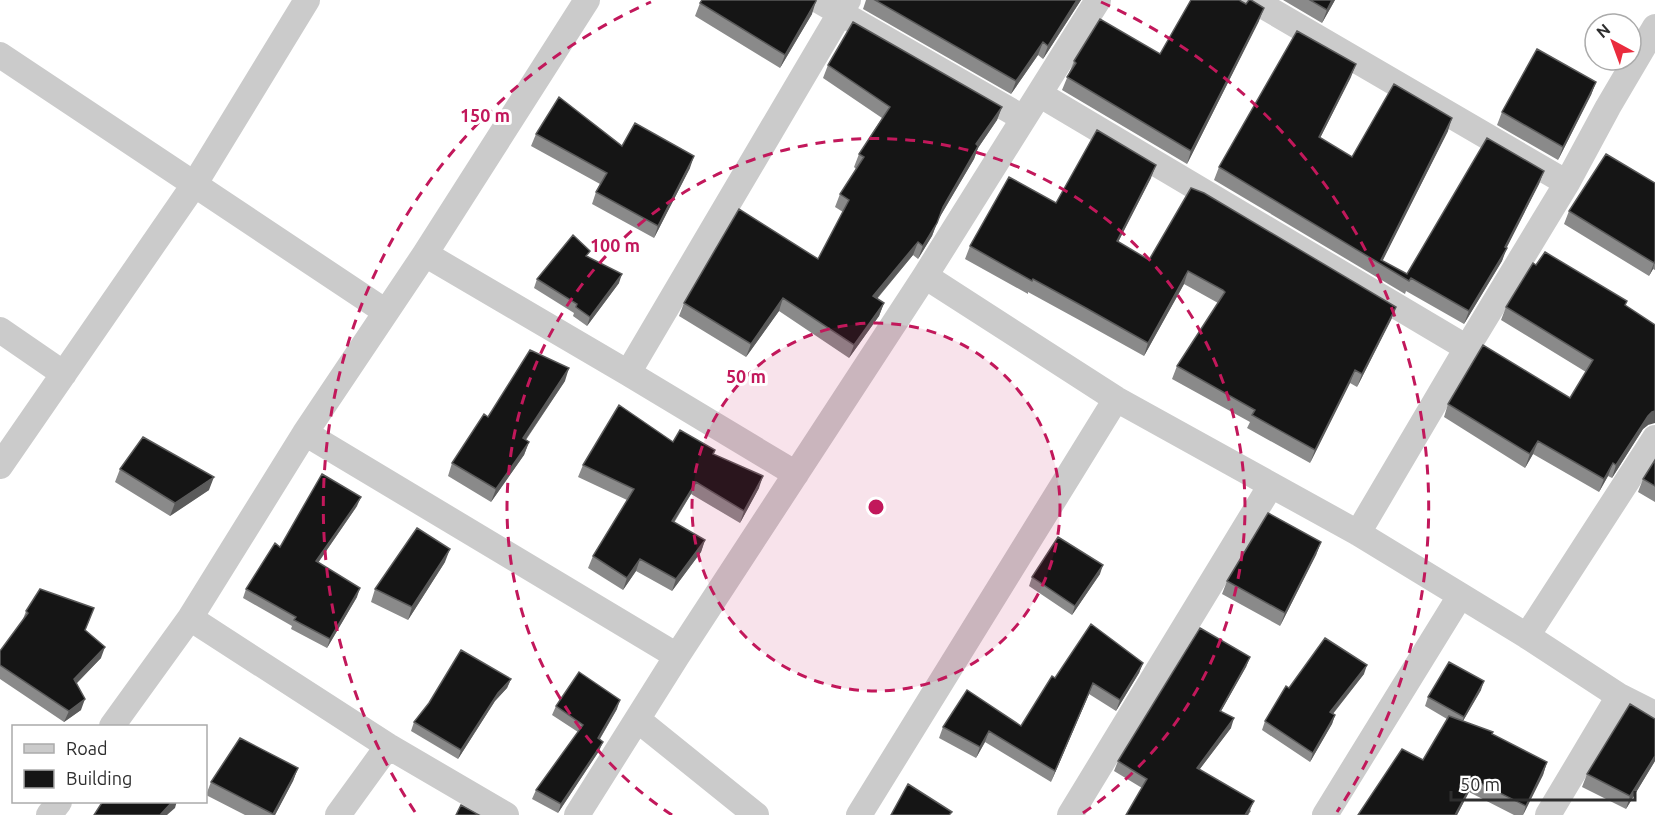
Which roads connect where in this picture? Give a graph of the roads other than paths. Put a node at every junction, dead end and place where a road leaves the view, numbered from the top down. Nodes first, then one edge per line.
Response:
1 (307, 0) edge
2 (586, 0) edge
3 (818, 0) edge
4 (1098, 0) edge
5 (1253, 0) edge
6 (844, 7) edge
7 (1655, 27) edge
8 (0, 55) edge
9 (1039, 94) junction
10 (1023, 118) junction
11 (1567, 183) junction
12 (194, 185) junction
13 (425, 254) junction
14 (925, 276) junction
15 (386, 312) junction
16 (0, 330) edge
17 (1467, 348) junction
18 (628, 373) junction
19 (64, 374) junction
20 (1116, 399) junction
21 (305, 433) junction
22 (1655, 438) edge
23 (0, 466) edge
24 (796, 474) junction
25 (1270, 485) junction
26 (1358, 533) junction
27 (1460, 596) junction
28 (190, 618) junction
29 (1527, 636) junction
30 (677, 656) junction
31 (1619, 696) junction
32 (1655, 714) edge
33 (638, 720) junction
34 (113, 725) edge
35 (387, 746) junction
36 (338, 815) edge
37 (506, 815) edge
38 (578, 815) edge
39 (756, 815) edge
40 (859, 815) edge
41 (1070, 815) edge
42 (1325, 815) edge
43 (1548, 815) edge

1 - 12 street
2 - 13 street
3 - 6 street
4 - 9 street
5 - 11 street
6 - 10 street
6 - 18 street
7 - 11 street
8 - 12 street
9 - 10 street
9 - 17 street
10 - 14 street
11 - 17 street
12 - 15 street
12 - 19 street
13 - 15 street
13 - 18 street
14 - 20 street
14 - 24 street
15 - 21 street
16 - 19 street
17 - 26 street
18 - 24 street
19 - 23 street
20 - 25 street
20 - 40 street
21 - 28 street
21 - 30 street
22 - 29 street
24 - 30 street
25 - 26 street
25 - 41 street
26 - 27 street
27 - 29 street
27 - 42 street
28 - 34 street
28 - 35 street
29 - 31 street
30 - 33 street
31 - 32 street
31 - 43 street
33 - 38 street
33 - 39 street
35 - 36 street
35 - 37 street

